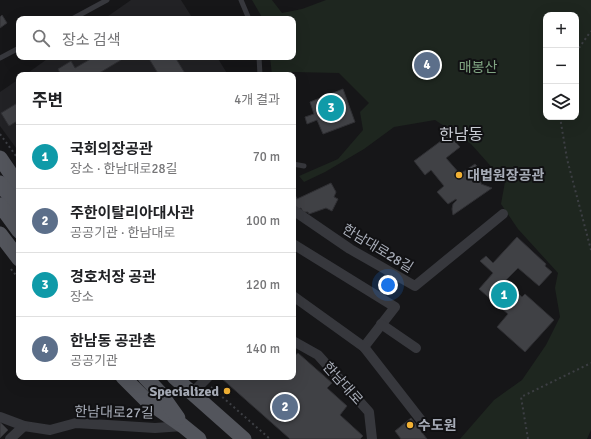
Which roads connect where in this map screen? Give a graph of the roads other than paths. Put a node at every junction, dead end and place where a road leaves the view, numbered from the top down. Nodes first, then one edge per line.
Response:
1 (107, 0) edge
2 (241, 0) edge
3 (78, 16) edge
4 (248, 16) edge
5 (16, 49) edge
6 (0, 58) edge
7 (259, 60) edge
8 (260, 72) edge
9 (0, 158) edge
10 (296, 165) edge
11 (304, 166) dead end
12 (16, 182) edge
13 (0, 183) edge
14 (16, 204) edge
15 (0, 205) edge
16 (296, 212) edge
17 (503, 214) dead end
18 (16, 226) edge
19 (0, 234) edge
20 (296, 246) edge
21 (16, 255) edge
22 (296, 298) edge
23 (382, 324) junction
24 (296, 343) edge
25 (364, 347) junction
26 (416, 348) dead end
27 (126, 380) edge
28 (148, 380) edge
29 (176, 380) edge
30 (205, 380) edge
31 (192, 393) junction
32 (0, 417) edge
33 (424, 424) dead end
34 (24, 426) junction
35 (183, 426) junction
36 (10, 439) edge
37 (199, 439) edge
38 (244, 439) edge
39 (372, 439) edge

1 - 3 lane
2 - 4 lane
5 - 6 lane
7 - 8 lane
9 - 12 main road
10 - 11 lane
13 - 14 main road
15 - 18 main road
16 - 17 street, 한남대로28길
19 - 21 main road
20 - 23 street
22 - 25 street
23 - 25 street
23 - 26 street
24 - 39 street, 한남대로
25 - 33 street
27 - 35 main road
28 - 35 main road
29 - 31 main road
30 - 31 street
31 - 38 main road
32 - 34 street, 한남대로27길
34 - 35 street, 한남대로27길
34 - 36 street
35 - 37 main road

